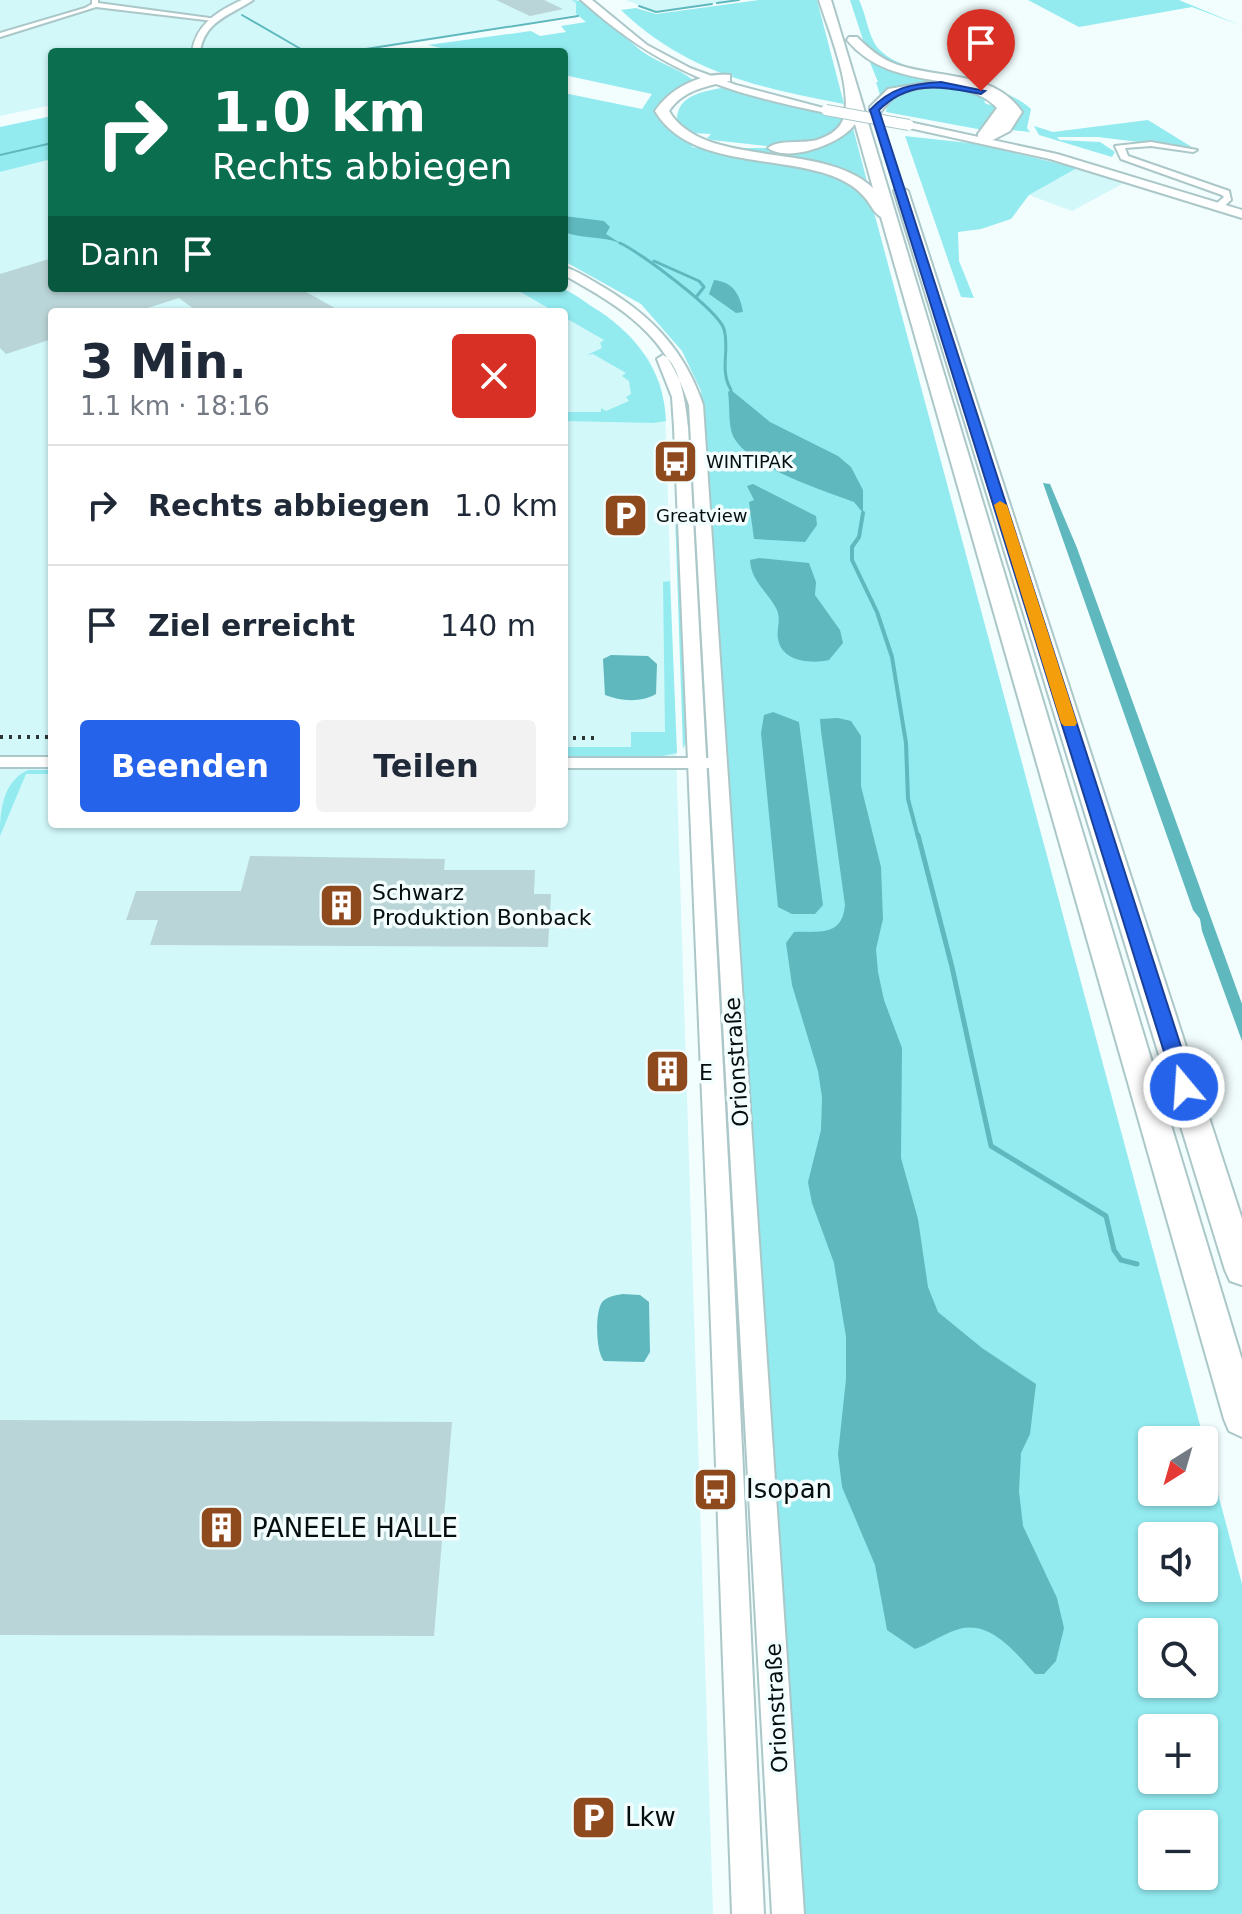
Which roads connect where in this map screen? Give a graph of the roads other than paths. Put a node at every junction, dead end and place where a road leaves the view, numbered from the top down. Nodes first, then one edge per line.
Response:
1 (238, 0) edge
2 (249, 0) edge
3 (586, 0) edge
4 (597, 0) edge
5 (825, 0) edge
6 (95, 2) edge
7 (210, 18) junction
8 (0, 35) edge
9 (186, 41) dead end
10 (197, 48) edge
11 (862, 68) dead end
12 (693, 80) junction
13 (719, 81) junction
14 (853, 94) junction
15 (992, 135) junction
16 (883, 137) dead end
17 (1024, 143) joint
18 (1193, 150) dead end
19 (897, 180) dead end
20 (1176, 192) junction
21 (1219, 206) junction
22 (1242, 214) edge
23 (893, 232) junction
24 (568, 272) edge
25 (568, 283) edge
26 (0, 762) edge
27 (48, 762) edge
28 (568, 763) edge
29 (706, 763) junction
30 (1242, 1270) edge
31 (1242, 1419) edge
32 (748, 1914) edge
33 (788, 1914) edge

1 - 7 street
2 - 7 street
3 - 12 main road
4 - 13 main road
5 - 14 highway
6 - 7 street
6 - 8 street
7 - 9 street
7 - 10 street
11 - 15 highway
12 - 13 highway
12 - 23 highway
13 - 14 highway
13 - 15 main road, bridge
14 - 23 highway
15 - 16 highway
15 - 17 highway
15 - 20 main road
17 - 20 main road
18 - 21 street
19 - 30 highway
20 - 21 main road
21 - 22 main road
23 - 31 highway
24 - 29 street, Orionstraße
25 - 29 street, Orionstraße
26 - 27 street
28 - 29 street
29 - 32 street, Orionstraße
29 - 33 street, Orionstraße

